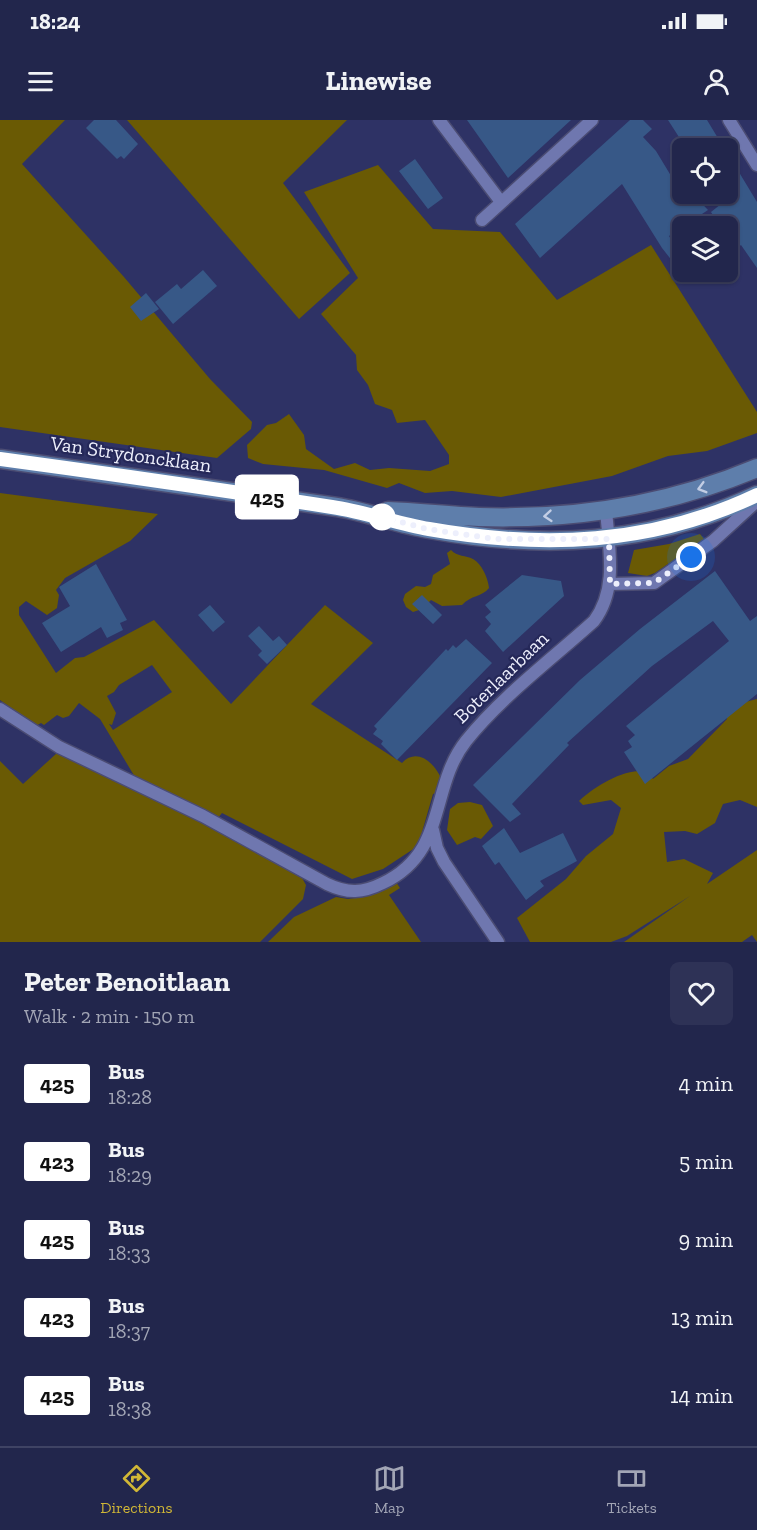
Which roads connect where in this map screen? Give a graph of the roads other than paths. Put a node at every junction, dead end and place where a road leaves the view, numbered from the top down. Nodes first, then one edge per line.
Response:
1 (439, 120) edge
2 (592, 120) edge
3 (729, 120) edge
4 (757, 165) edge
5 (501, 202) junction
6 (482, 220) dead end
7 (0, 459) edge
8 (757, 468) edge
9 (757, 495) edge
10 (757, 501) edge
11 (606, 510) junction
12 (362, 511) junction
13 (609, 539) junction
14 (610, 584) junction
15 (0, 709) edge
16 (433, 828) junction
17 (498, 942) edge

1 - 5 street
2 - 5 street
3 - 4 street
5 - 6 street
7 - 12 main road, Van Strydoncklaan
8 -> 11 main road
9 - 13 main road
10 - 14 street
11 -> 12 main road, Van Strydoncklaan
11 - 13 street, Boterlaarbaan
12 - 13 main road, Van Strydoncklaan
13 - 14 street, Boterlaarbaan
14 - 16 street, Boterlaarbaan
15 - 16 street, Boterlaarbaan
16 - 17 street

